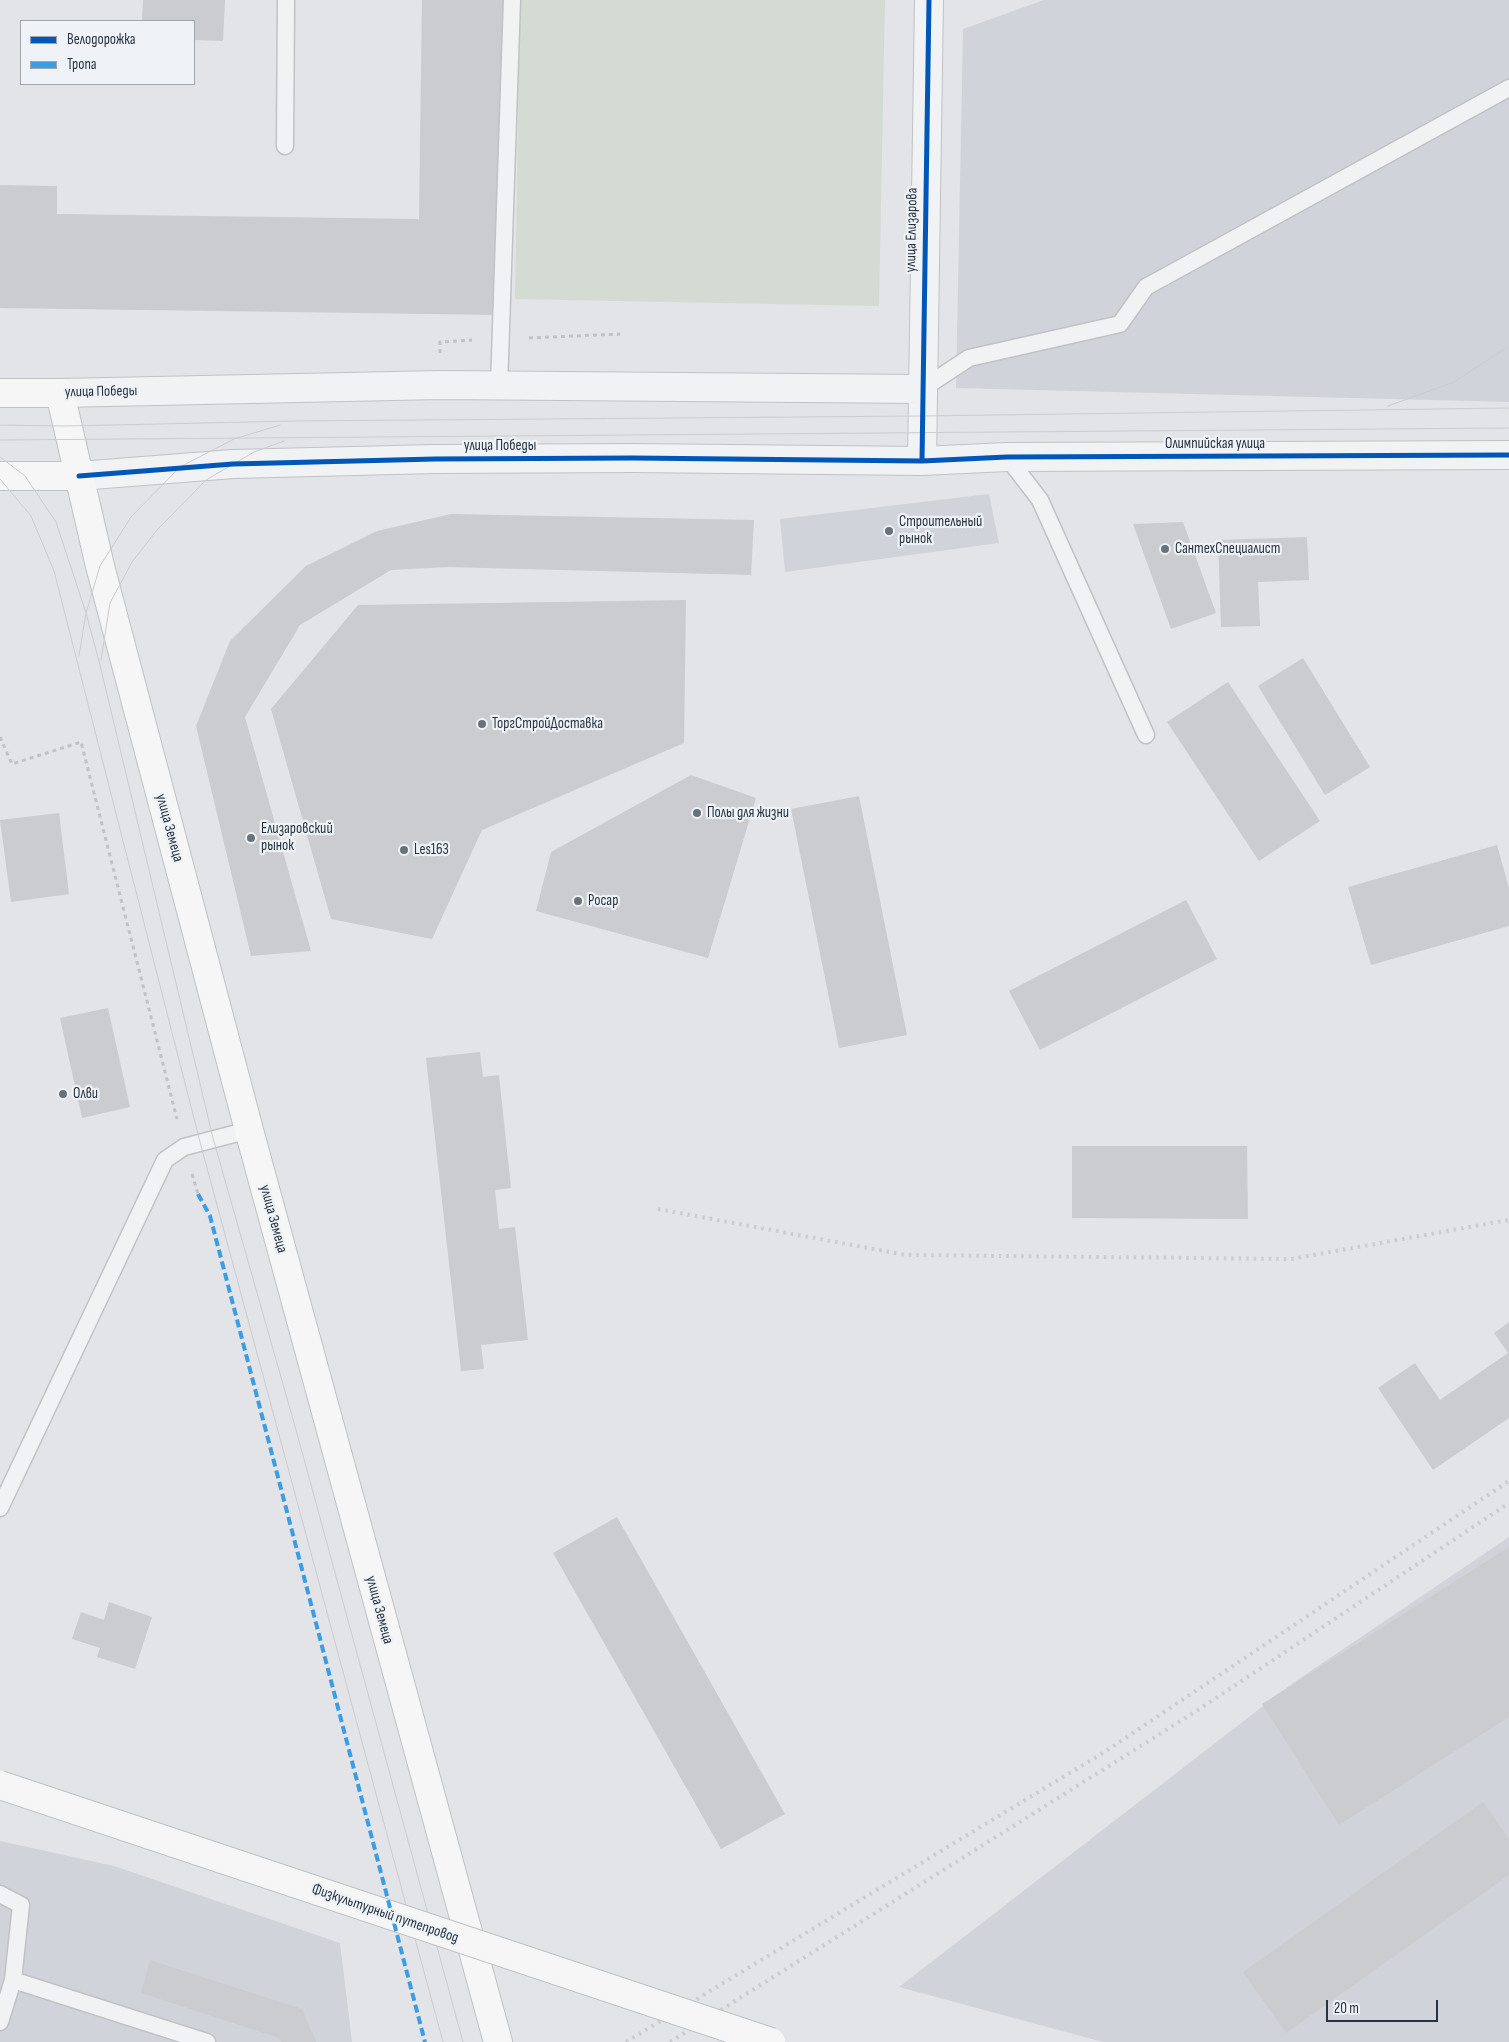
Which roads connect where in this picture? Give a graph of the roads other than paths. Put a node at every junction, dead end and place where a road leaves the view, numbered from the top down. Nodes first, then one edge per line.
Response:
1 (286, 0) edge
2 (512, 0) edge
3 (929, 0) edge
4 (1509, 88) edge
5 (285, 146) dead end
6 (499, 386) junction
7 (922, 389) junction
8 (0, 393) edge
9 (60, 393) junction
10 (1509, 455) edge
11 (1007, 457) junction
12 (922, 460) junction
13 (0, 476) edge
14 (79, 476) junction
15 (1146, 735) dead end
16 (249, 1130) junction
17 (0, 1508) edge
18 (0, 1785) edge
19 (0, 1894) edge
20 (13, 1980) junction
21 (0, 2022) edge
22 (207, 2042) edge
23 (498, 2042) edge
24 (771, 2042) edge

1 - 5 lane
2 - 6 lane
3 - 7 street, улица Елизарова
4 - 7 lane
6 - 7 street, улица Победы
6 - 9 street, улица Победы
7 - 12 street, улица Елизарова
8 - 9 main road, улица Победы
9 - 14 main road, улица Земеца
10 - 11 street, Олимпийская улица
11 - 12 street, Олимпийская улица
11 - 15 lane
12 - 14 street, улица Победы
13 - 14 main road, улица Победы
14 - 16 main road, улица Земеца
16 - 17 lane
16 - 23 main road, улица Земеца
18 - 24 main road, Физкультурный путепровод, bridge
19 - 20 lane
20 - 21 lane
20 - 22 lane

